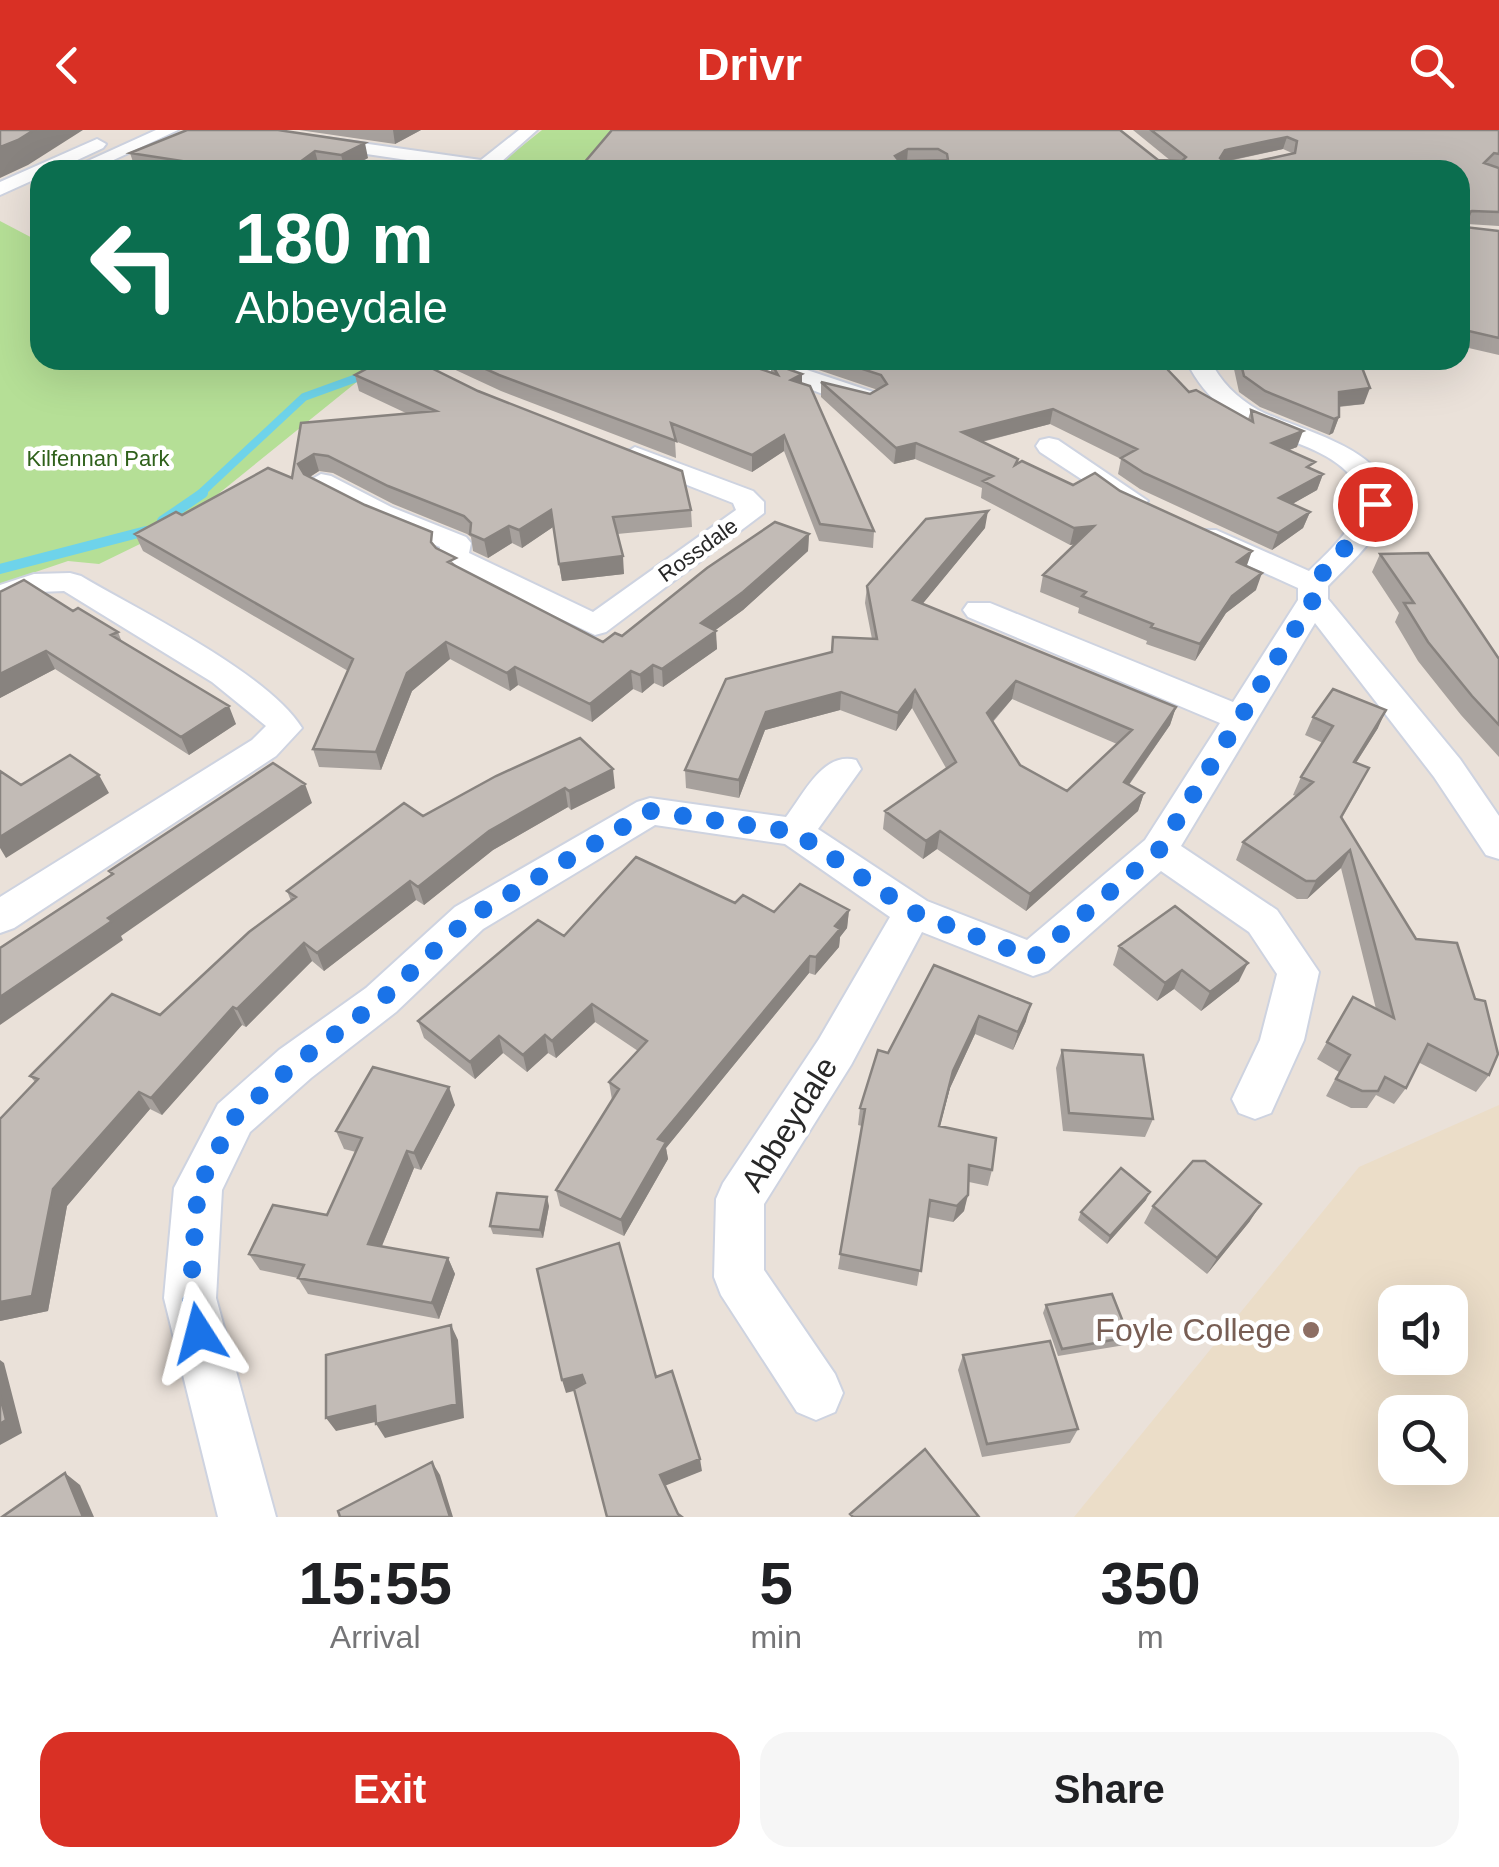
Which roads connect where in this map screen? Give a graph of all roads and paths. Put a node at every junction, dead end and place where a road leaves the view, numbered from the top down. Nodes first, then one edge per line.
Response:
1 (126, 130) edge
2 (170, 130) edge
3 (529, 130) edge
4 (300, 139) edge
5 (62, 160) edge
6 (100, 160) edge
7 (397, 160) edge
8 (492, 160) edge
9 (30, 175) edge
10 (30, 185) edge
11 (0, 190) edge
12 (781, 370) edge
13 (1203, 370) edge
14 (870, 399) edge
15 (613, 446) edge
16 (1050, 446) dead end
17 (321, 482) edge
18 (1313, 592) junction
19 (0, 595) edge
20 (979, 610) dead end
21 (1240, 718) junction
22 (843, 769) dead end
23 (795, 832) junction
24 (1499, 845) edge
25 (1159, 850) junction
26 (913, 912) junction
27 (0, 917) edge
28 (1255, 1099) dead end
29 (816, 1393) dead end
30 (247, 1517) edge

1 - 5 street
2 - 6 street
3 - 8 street
4 - 7 street
9 - 11 street
10 - 11 street
12 - 14 street
13 - 18 street
15 - 17 street, Rossdale
16 - 18 street
18 - 21 street
18 - 24 street
19 - 27 street
20 - 21 street
21 - 25 street
22 - 23 street
23 - 26 street
23 - 30 street
25 - 26 street
25 - 28 street
26 - 29 street, Abbeydale

